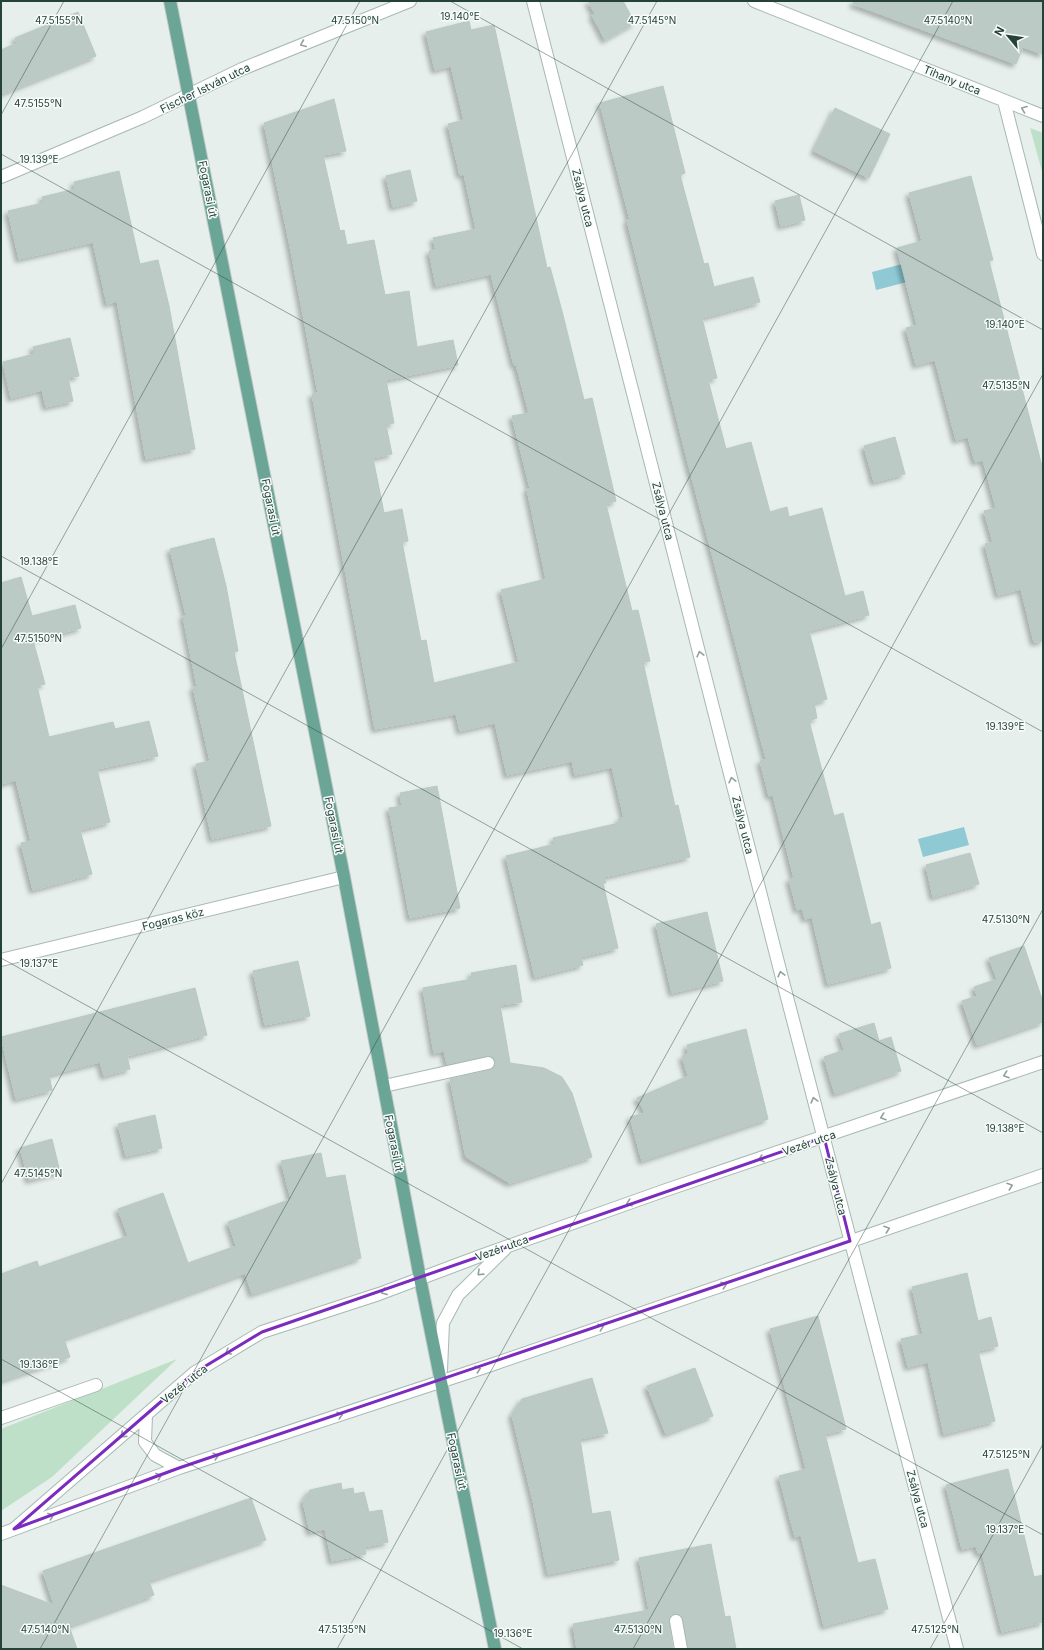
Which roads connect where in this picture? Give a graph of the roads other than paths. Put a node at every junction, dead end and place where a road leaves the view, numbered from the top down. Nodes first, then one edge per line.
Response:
1 (170, 1) edge
2 (410, 1) edge
3 (533, 1) edge
4 (754, 1) edge
5 (189, 96) junction
6 (1004, 101) junction
7 (1043, 116) edge
8 (1, 177) edge
9 (1043, 254) edge
10 (344, 877) junction
11 (1, 960) edge
12 (1043, 1062) edge
13 (488, 1063) dead end
14 (384, 1086) junction
15 (824, 1138) junction
16 (1043, 1175) edge
17 (850, 1241) junction
18 (508, 1246) junction
19 (420, 1278) junction
20 (441, 1382) junction
21 (96, 1385) dead end
22 (146, 1415) junction
23 (1, 1418) edge
24 (179, 1468) junction
25 (14, 1529) junction
26 (1, 1534) edge
27 (676, 1621) dead end
28 (495, 1649) edge
29 (681, 1649) edge
30 (957, 1649) edge

1 - 5 main road, Fogarasi út
2 -> 5 street, Fischer István utca
15 -> 3 street, Zsálya utca
4 - 6 street, Tihany utca
5 - 8 street, Fischer István utca
5 - 10 main road, Fogarasi út
7 -> 6 street, Tihany utca
6 - 9 street
10 - 11 street, Fogaras köz
10 - 14 main road, Fogarasi út
12 -> 15 street, Vezér utca
13 - 14 street
14 - 19 main road, Fogarasi út
15 - 17 street, Zsálya utca
15 -> 18 street, Vezér utca
17 -> 16 street, Vezér utca
20 -> 17 street, Vezér utca
17 - 30 street, Zsálya utca
18 - 19 street, Vezér utca
18 -> 20 street
19 - 20 main road, Fogarasi út
19 -> 22 street, Vezér utca
24 -> 20 street, Vezér utca
20 - 28 main road, Fogarasi út
21 - 23 street
22 - 24 street
22 -> 25 street, Vezér utca
25 -> 24 street, Vezér utca
25 - 26 street, Vezér utca
27 - 29 street

